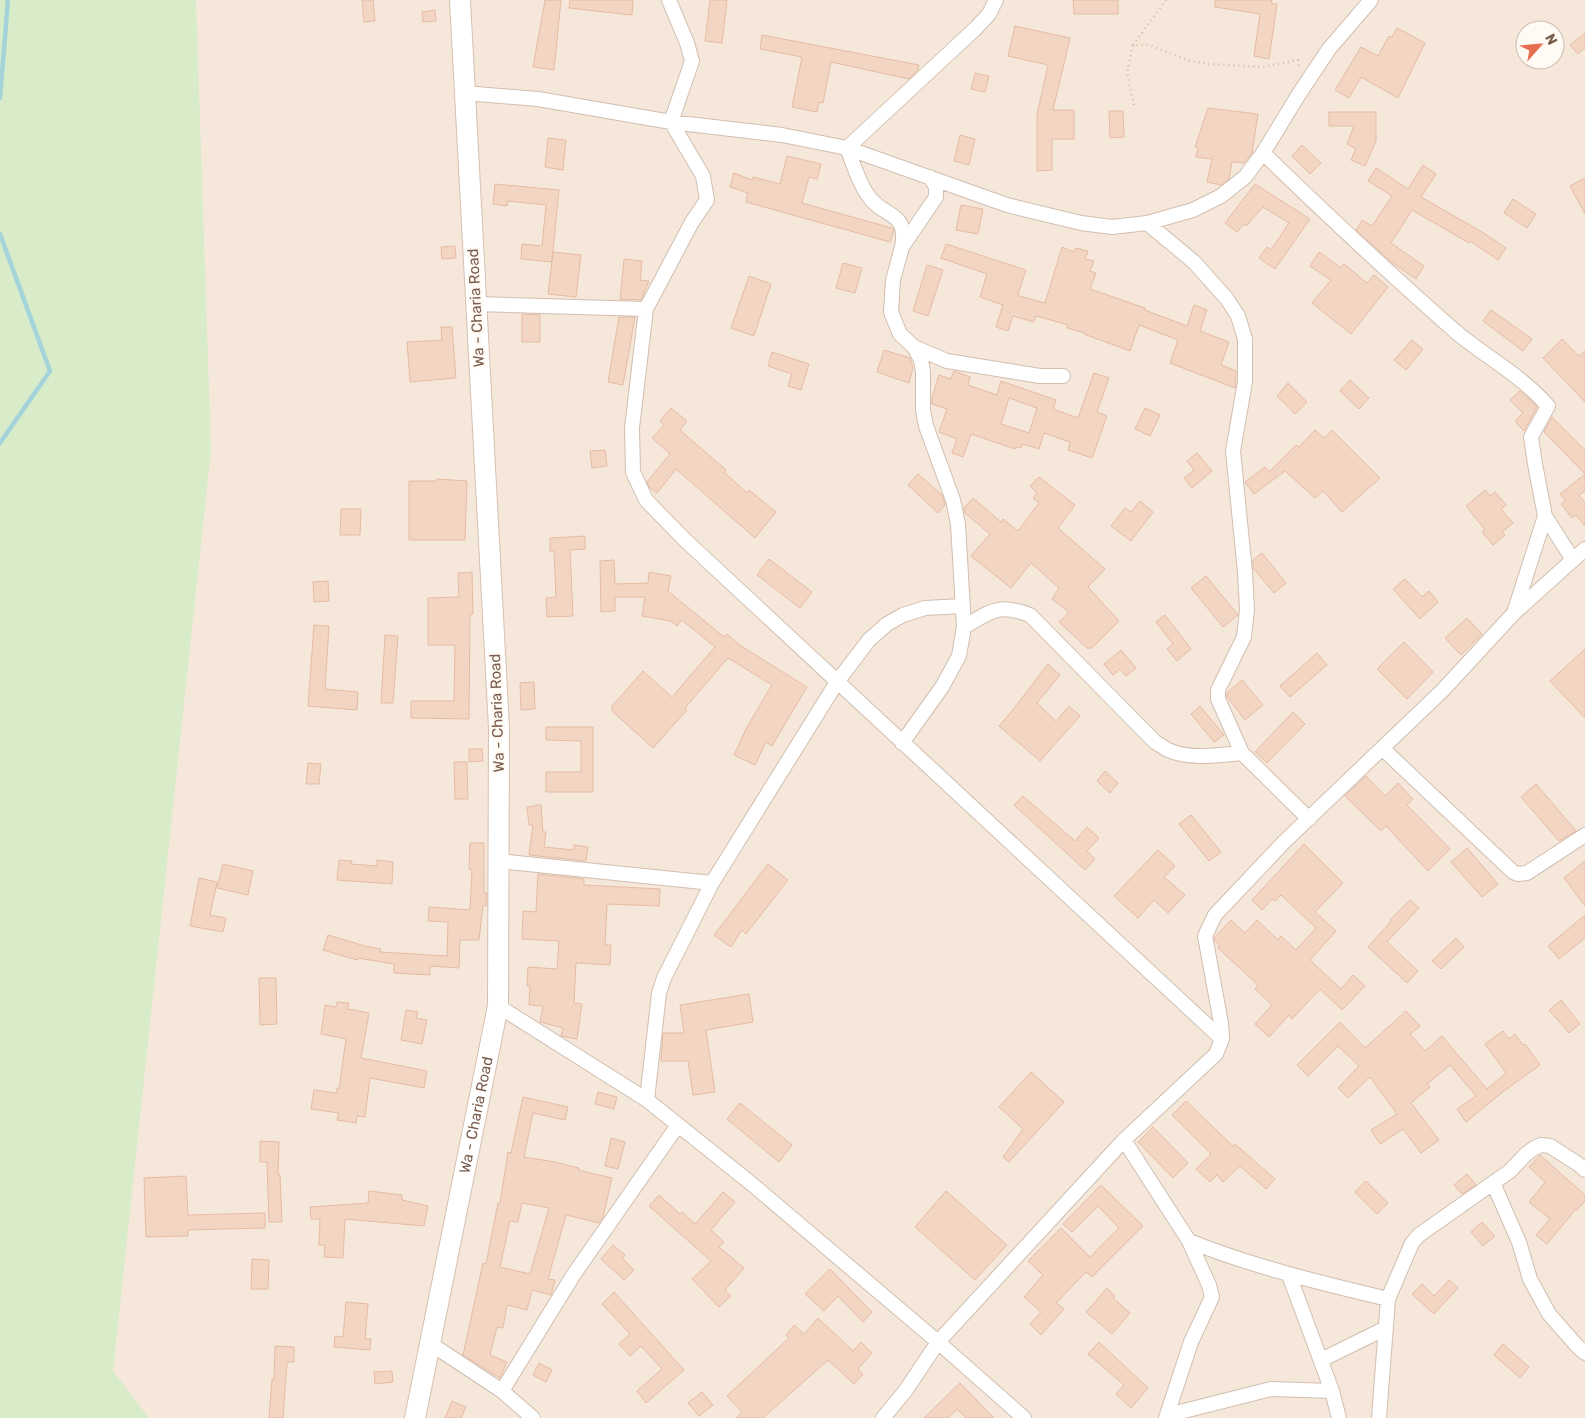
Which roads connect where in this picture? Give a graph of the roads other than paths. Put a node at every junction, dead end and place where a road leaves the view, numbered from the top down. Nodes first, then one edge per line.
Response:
1 (460, 0) edge
2 (669, 0) edge
3 (996, 0) edge
4 (1370, 0) edge
5 (464, 93) junction
6 (671, 122) junction
7 (847, 148) junction
8 (1263, 153) junction
9 (930, 177) junction
10 (1147, 223) junction
11 (902, 247) junction
12 (476, 304) junction
13 (646, 309) junction
14 (914, 348) junction
15 (1063, 376) dead end
16 (1545, 516) junction
17 (1585, 550) edge
18 (1574, 560) junction
19 (963, 606) junction
20 (1514, 614) junction
21 (964, 627) junction
22 (837, 682) junction
23 (902, 743) junction
24 (1382, 748) junction
25 (1242, 753) junction
26 (1309, 818) junction
27 (1585, 835) edge
28 (498, 861) junction
29 (712, 883) junction
30 (498, 1006) junction
31 (1222, 1039) junction
32 (647, 1100) junction
33 (678, 1125) junction
34 (1124, 1140) junction
35 (1585, 1170) edge
36 (1493, 1183) junction
37 (1189, 1241) junction
38 (1289, 1275) junction
39 (1388, 1299) junction
40 (1386, 1328) junction
41 (938, 1342) junction
42 (431, 1344) junction
43 (1585, 1353) edge
44 (1321, 1360) junction
45 (502, 1391) junction
46 (1332, 1391) junction
47 (1167, 1416) edge
48 (415, 1418) edge
49 (533, 1418) edge
50 (883, 1418) edge
51 (1024, 1418) edge
52 (1339, 1418) edge
53 (1379, 1418) edge

1 - 5 street, Wa - Charia Road
2 - 6 street
3 - 7 street
4 - 8 street
5 - 6 street
5 - 12 street, Wa - Charia Road
6 - 7 street
6 - 13 street
7 - 9 street
7 - 11 street
8 - 10 street
8 - 16 street
9 - 10 street
9 - 11 street
10 - 25 street
11 - 14 street
12 - 13 street
12 - 28 street, Wa - Charia Road
13 - 22 street
14 - 15 street
14 - 19 street
16 - 18 street
16 - 20 street
17 - 18 street
18 - 20 street
19 - 21 street
19 - 22 street
20 - 24 street
21 - 23 street
21 - 25 street
22 - 23 street
22 - 29 street
23 - 31 street
24 - 26 street
24 - 27 street
25 - 26 street
26 - 31 street
28 - 29 street
28 - 30 street, Wa - Charia Road
29 - 32 street
30 - 32 street
30 - 42 street, Wa - Charia Road
31 - 34 street
32 - 33 street
33 - 41 street
33 - 45 street
34 - 37 street
34 - 41 street
35 - 36 street
36 - 39 street
36 - 43 street
37 - 38 street
37 - 47 street
38 - 39 street
38 - 44 street
39 - 40 street
40 - 44 street
40 - 53 street
41 - 50 street
41 - 51 street
42 - 45 street
42 - 48 street, Wa - Charia Road
44 - 46 street
45 - 49 street
46 - 47 street
46 - 52 street

